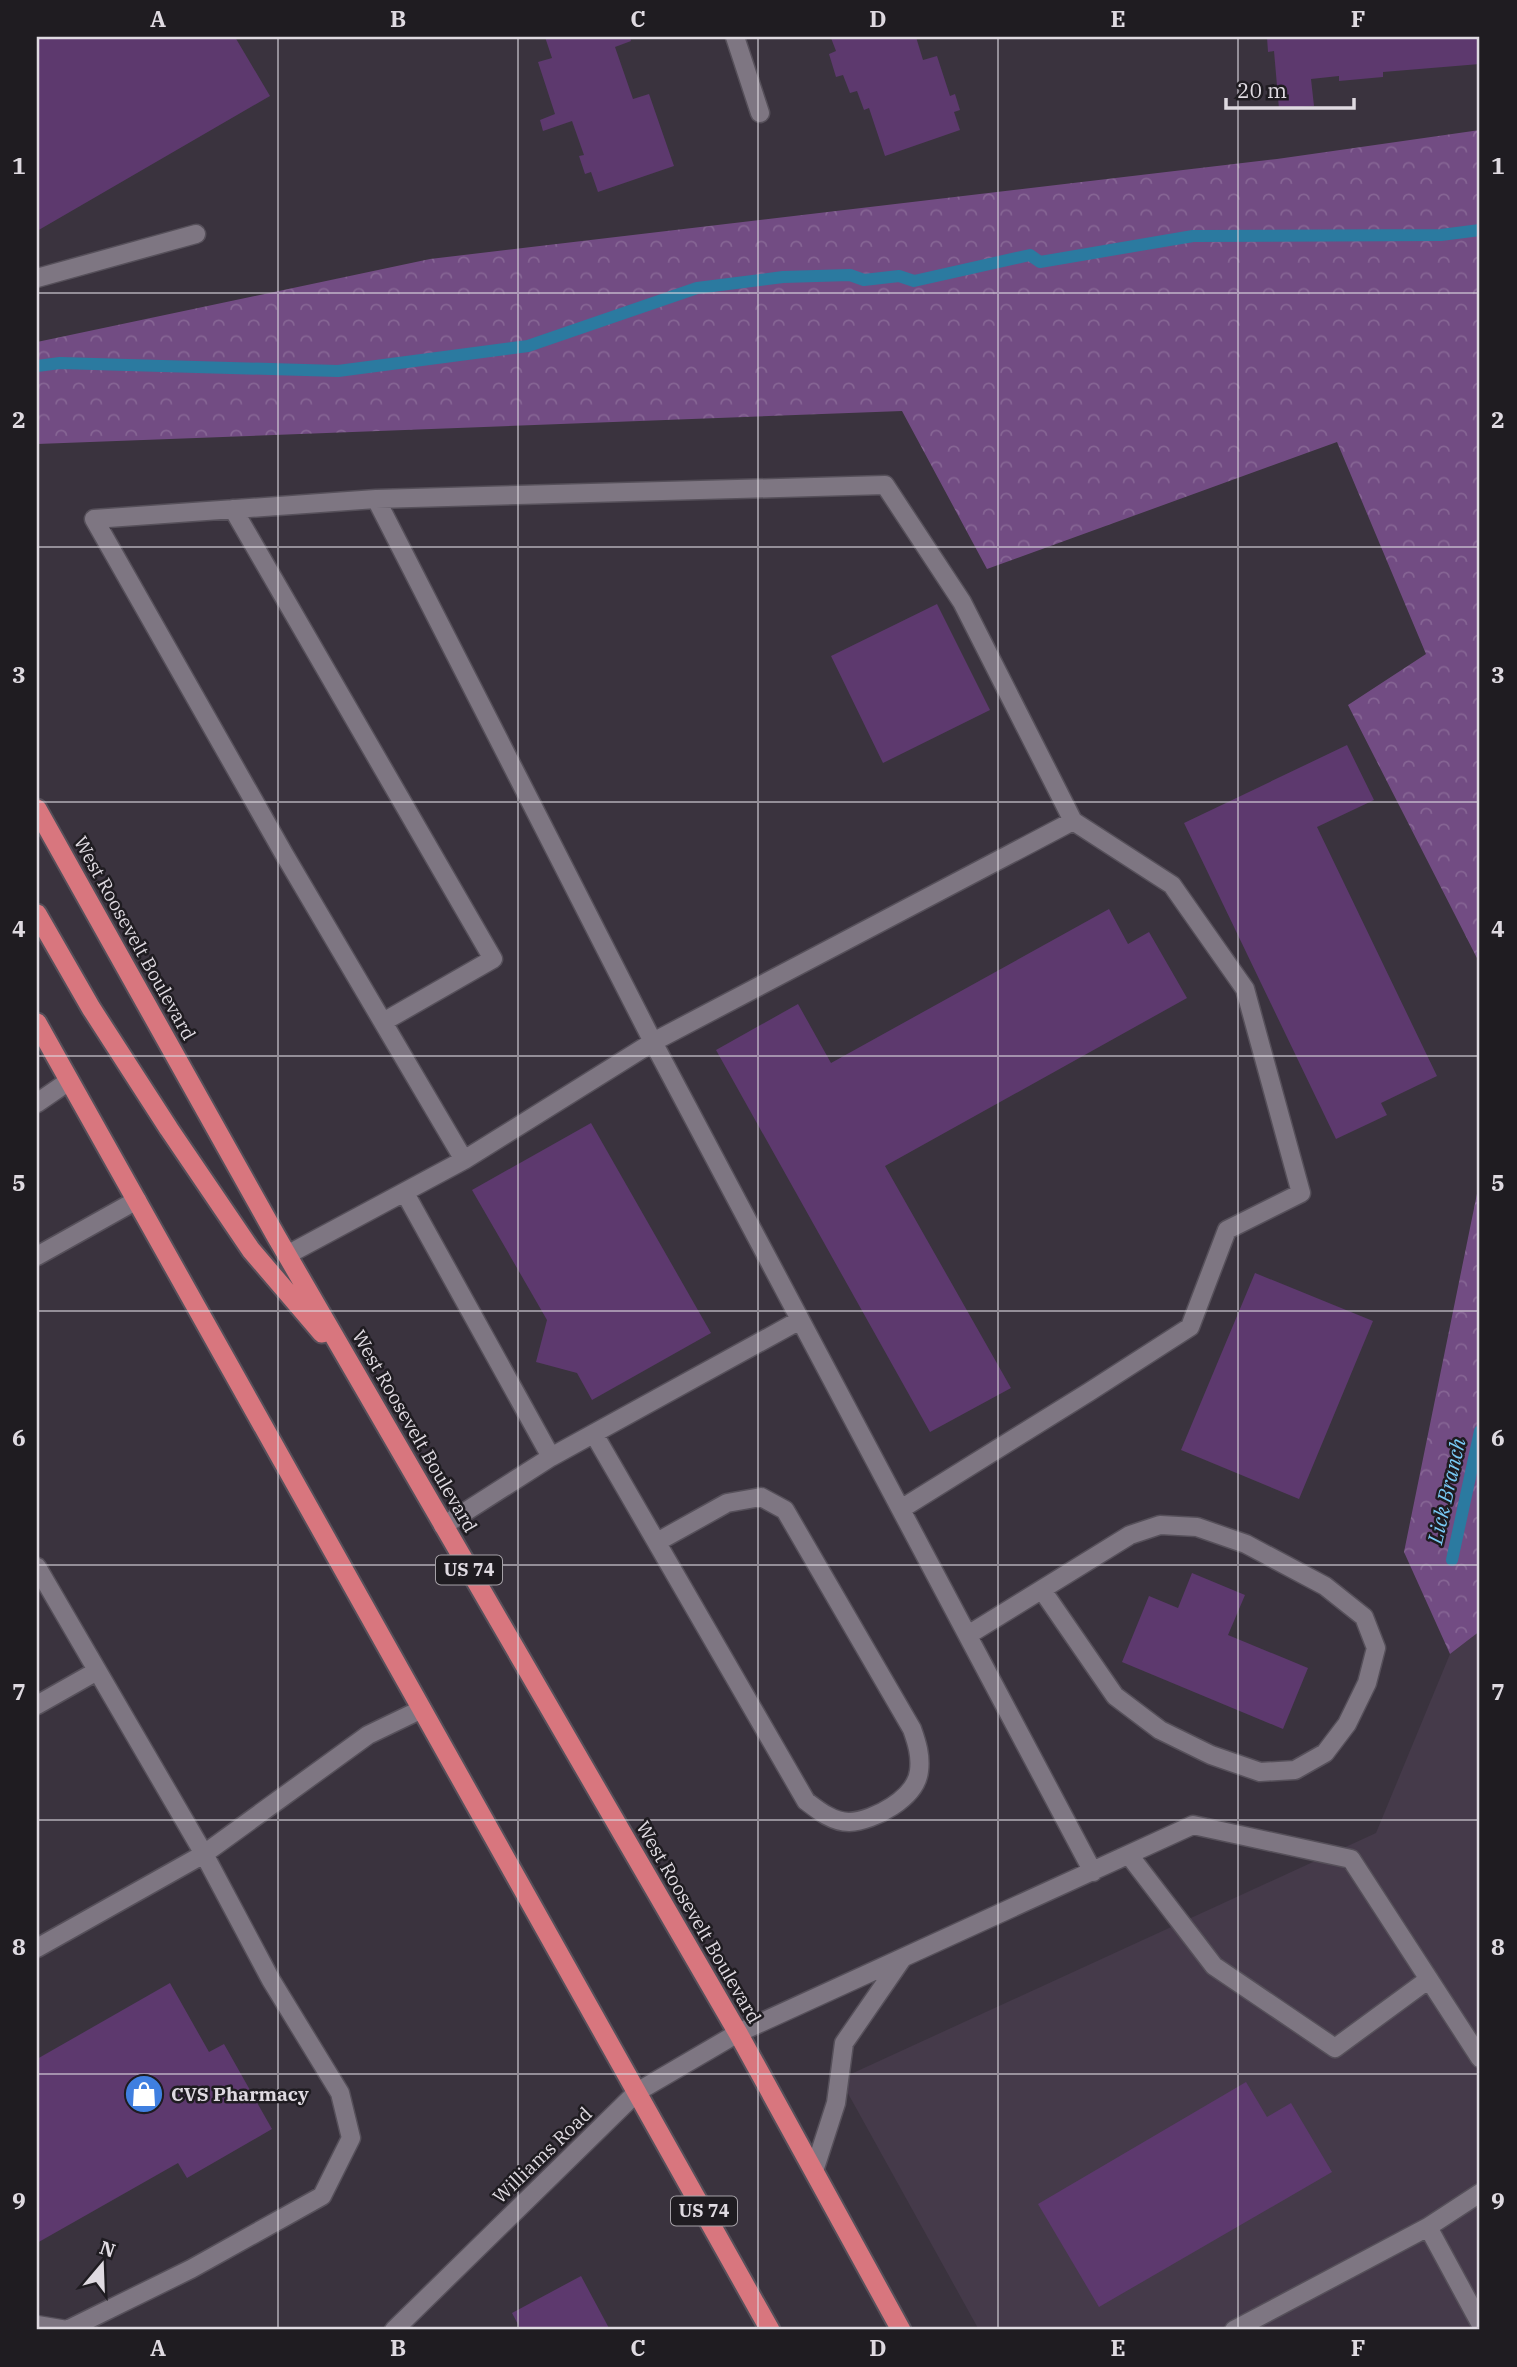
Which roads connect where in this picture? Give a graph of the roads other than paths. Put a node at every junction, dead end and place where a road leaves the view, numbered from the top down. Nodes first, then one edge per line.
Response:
1 (736, 37) edge
2 (760, 113) dead end
3 (196, 234) dead end
4 (37, 278) edge
5 (376, 499) junction
6 (233, 509) junction
7 (37, 809) edge
8 (1073, 821) junction
9 (37, 914) edge
10 (383, 1022) junction
11 (37, 1023) edge
12 (653, 1042) junction
13 (69, 1081) junction
14 (37, 1103) edge
15 (464, 1160) junction
16 (405, 1193) junction
17 (137, 1200) junction
18 (287, 1255) junction
19 (37, 1256) edge
20 (800, 1320) junction
21 (354, 1371) junction
22 (594, 1434) junction
23 (551, 1457) junction
24 (901, 1509) junction
25 (443, 1526) junction
26 (656, 1542) junction
27 (37, 1567) edge
28 (1042, 1590) junction
29 (968, 1635) junction
30 (97, 1671) junction
31 (37, 1705) edge
32 (422, 1709) junction
33 (204, 1854) junction
34 (1129, 1855) junction
35 (1093, 1872) junction
36 (37, 1948) edge
37 (902, 1958) junction
38 (1429, 1979) junction
39 (738, 2033) junction
40 (1480, 2058) edge
41 (636, 2092) junction
42 (814, 2171) junction
43 (1480, 2193) edge
44 (1428, 2227) junction
45 (1480, 2323) edge
46 (37, 2325) edge
47 (394, 2330) edge
48 (771, 2330) edge
49 (901, 2330) edge
50 (1234, 2330) edge

1 - 2 street
3 - 4 street
5 - 6 street
5 - 8 street
5 - 12 street
6 - 10 street
6 - 10 street
7 - 18 highway, West Roosevelt Boulevard / US 74
8 - 12 street
8 - 24 street
9 - 21 highway
10 - 15 street
11 - 13 highway, US 74
12 - 15 street
12 - 20 street
13 - 14 street
13 - 17 highway, US 74
15 - 16 street
16 - 18 street
16 - 23 street
17 - 19 street
17 - 32 highway, US 74
18 - 21 highway, West Roosevelt Boulevard / US 74
20 - 22 street
20 - 24 street
21 - 25 highway, West Roosevelt Boulevard / US 74
22 - 23 street
22 - 26 street
23 - 25 street
24 - 29 street
25 - 39 highway, West Roosevelt Boulevard / US 74
26 - 26 street
27 - 30 street
28 - 28 street
28 - 29 street
29 - 35 street
30 - 31 street
30 - 33 street
32 - 33 street
32 - 41 highway, US 74
33 - 36 street
33 - 46 street
34 - 35 street, Williams Road
34 - 38 street, Williams Road
34 - 38 street
35 - 37 street, Williams Road
37 - 39 street, Williams Road
37 - 42 street
38 - 40 street, Williams Road
39 - 41 street, Williams Road
39 - 42 highway, West Roosevelt Boulevard / US 74
41 - 47 street, Williams Road
41 - 48 highway, US 74
42 - 49 highway, West Roosevelt Boulevard / US 74
43 - 44 street
44 - 45 street
44 - 50 street

